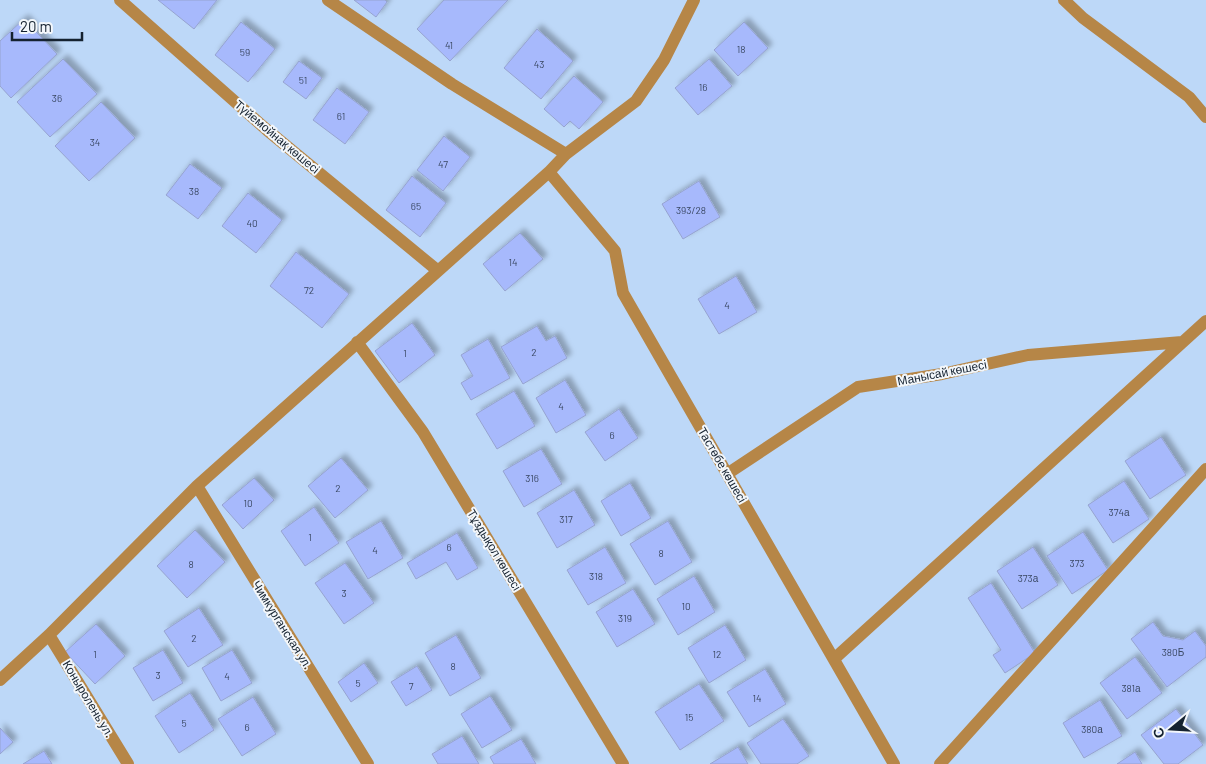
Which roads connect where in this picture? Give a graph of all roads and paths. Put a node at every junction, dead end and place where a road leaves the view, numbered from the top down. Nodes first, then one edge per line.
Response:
1 (120, 0) edge
2 (328, 0) edge
3 (694, 0) edge
4 (1064, 0) edge
5 (1206, 117) edge
6 (566, 154) junction
7 (549, 172) junction
8 (437, 270) junction
9 (1206, 321) edge
10 (357, 342) junction
11 (1182, 342) junction
12 (1206, 469) edge
13 (727, 474) junction
14 (196, 486) junction
15 (49, 635) junction
16 (834, 659) junction
17 (0, 680) edge
18 (128, 764) edge
19 (368, 764) edge
20 (623, 764) edge
21 (894, 764) edge
22 (940, 764) edge

1 - 8 street, Түйемойнақ көшесі
2 - 6 street
3 - 6 street
4 - 5 street
6 - 7 street
7 - 8 street
7 - 13 street, Тастөбе көшесі
8 - 10 street
9 - 11 street
10 - 14 street
10 - 20 street, Тұздықол көшесі
11 - 13 street, Манысай көшесі
11 - 16 street
12 - 22 street
13 - 16 street, Тастөбе көшесі
14 - 15 street
14 - 19 street, Чимкурганская ул.
15 - 17 street
15 - 18 street, Коныролень ул.
16 - 21 street, Тастөбе көшесі

